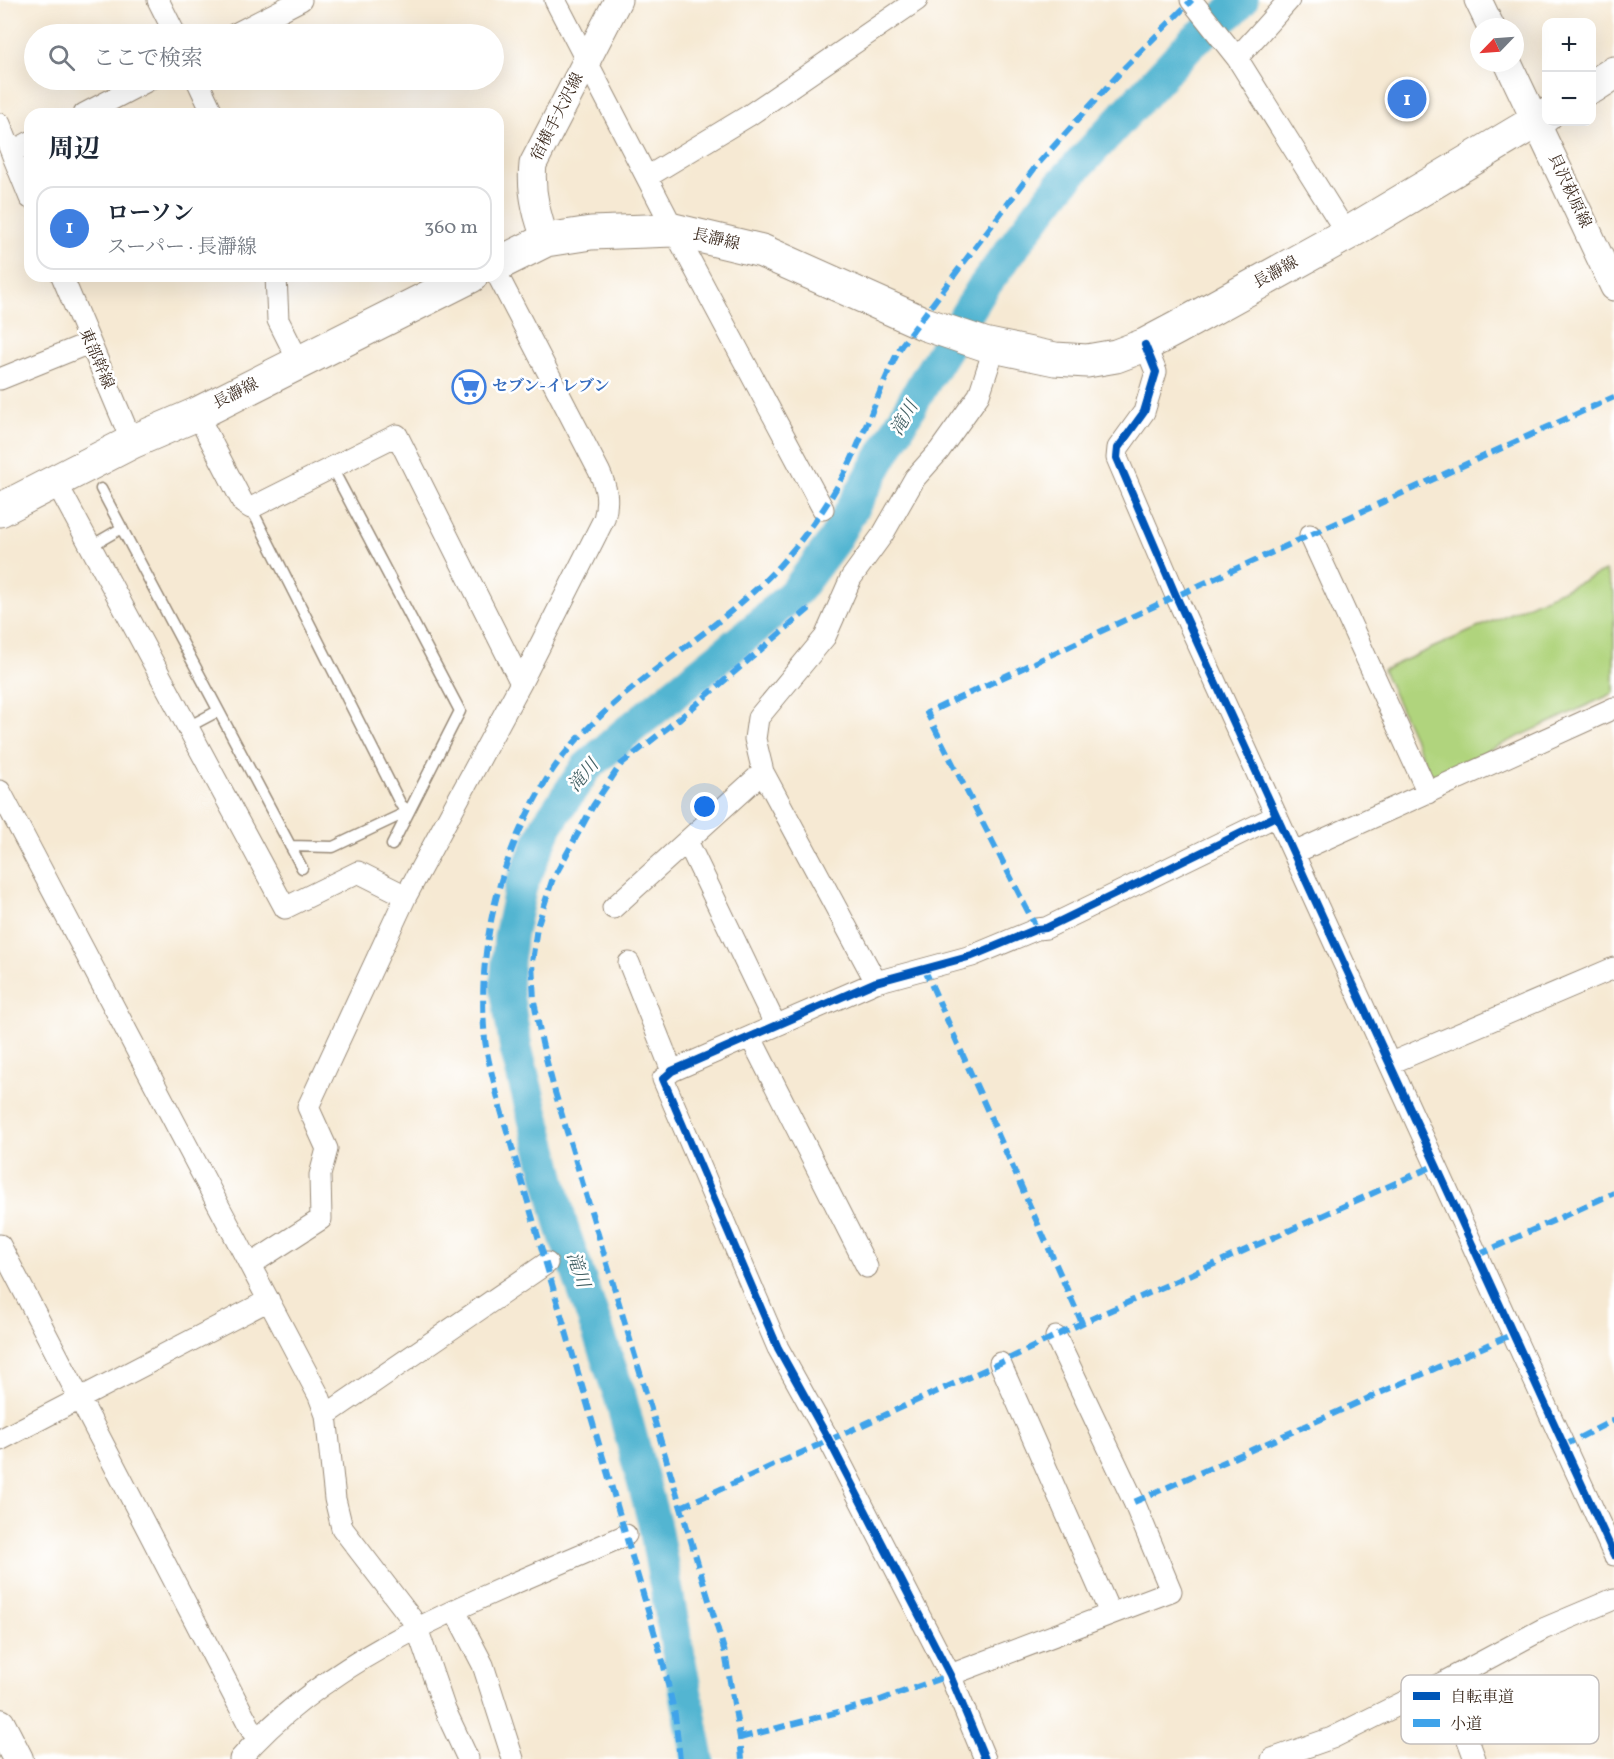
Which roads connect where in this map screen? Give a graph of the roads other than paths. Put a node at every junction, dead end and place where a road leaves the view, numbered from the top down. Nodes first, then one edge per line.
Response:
1 (159, 0) edge
2 (301, 0) edge
3 (555, 0) edge
4 (618, 0) edge
5 (1289, 0) edge
6 (1479, 0) edge
7 (914, 1) edge
8 (1193, 3) edge
9 (1487, 18) edge
10 (170, 24) edge
11 (254, 24) edge
12 (1234, 55) junction
13 (586, 61) junction
14 (1513, 72) edge
15 (1614, 72) edge
16 (1596, 84) edge
17 (130, 90) edge
18 (202, 90) edge
19 (95, 108) edge
20 (210, 108) edge
21 (1541, 118) edge
22 (0, 124) edge
23 (21, 147) edge
24 (24, 164) edge
25 (647, 177) junction
26 (674, 230) junction
27 (1347, 234) junction
28 (546, 240) junction
29 (504, 261) edge
30 (64, 282) edge
31 (276, 282) edge
32 (459, 282) edge
33 (501, 282) edge
34 (1614, 286) edge
35 (89, 343) junction
36 (989, 345) junction
37 (1145, 345) junction
38 (299, 362) junction
39 (0, 379) edge
40 (197, 414) junction
41 (132, 442) junction
42 (332, 468) junction
43 (56, 482) junction
44 (101, 489) dead end
45 (251, 508) junction
46 (823, 509) dead end
47 (0, 510) edge
48 (122, 528) junction
49 (1310, 535) dead end
50 (91, 546) junction
51 (521, 683) junction
52 (1614, 708) edge
53 (219, 711) junction
54 (188, 727) junction
55 (763, 772) junction
56 (0, 791) edge
57 (1428, 793) junction
58 (409, 811) junction
59 (1276, 816) junction
60 (687, 841) junction
61 (392, 845) dead end
62 (290, 846) junction
63 (1294, 854) junction
64 (302, 868) dead end
65 (406, 896) junction
66 (613, 908) dead end
67 (628, 963) dead end
68 (1614, 968) edge
69 (876, 982) junction
70 (775, 1024) junction
71 (751, 1038) junction
72 (1391, 1063) junction
73 (672, 1071) junction
74 (0, 1245) edge
75 (547, 1263) dead end
76 (250, 1265) junction
77 (867, 1267) dead end
78 (269, 1300) junction
79 (1056, 1337) dead end
80 (1000, 1364) dead end
81 (81, 1399) junction
82 (326, 1415) junction
83 (0, 1440) edge
84 (626, 1535) dead end
85 (1614, 1555) edge
86 (1614, 1599) edge
87 (455, 1611) junction
88 (1110, 1613) junction
89 (417, 1628) junction
90 (950, 1675) junction
91 (1457, 1675) edge
92 (1401, 1704) edge
93 (0, 1724) edge
94 (258, 1738) junction
95 (1469, 1744) edge
96 (18, 1759) edge
97 (240, 1759) edge
98 (468, 1759) edge
99 (513, 1759) edge
100 (985, 1759) edge
101 (1272, 1759) edge
102 (1475, 1759) edge

1 - 10 street
2 - 11 street
3 - 13 street
4 - 13 street, 宿横手大沢線
5 - 12 street
6 - 9 street
7 - 25 street
8 - 12 street
12 - 27 street
13 - 25 street
13 - 28 street, 宿横手大沢線
14 - 21 street, 貝沢萩原線
15 - 16 main road
17 - 19 street
18 - 20 street
21 - 27 main road, 長瀞線
21 - 34 street, 貝沢萩原線
22 - 23 street
23 - 24 street
25 - 26 street
26 - 28 main road, 長瀞線
26 - 36 main road, 長瀞線
26 - 46 street
27 - 37 main road, 長瀞線
28 - 29 main road, 長瀞線
30 - 35 street, 東部幹線
31 - 38 street
32 - 38 main road, 長瀞線
33 - 51 street
35 - 39 street
35 - 41 street, 東部幹線
36 - 37 main road, 長瀞線
36 - 55 street
37 - 59 street
38 - 40 main road, 長瀞線
40 - 41 main road, 長瀞線
40 - 45 street
41 - 43 main road, 長瀞線
42 - 45 street
42 - 51 street
42 - 58 lane
43 - 47 main road, 長瀞線
43 - 50 street
44 - 48 lane
45 - 58 lane
48 - 50 lane
48 - 53 lane
49 - 57 street
50 - 54 street
51 - 65 street
52 - 57 street
53 - 54 lane
53 - 62 lane
54 - 65 street
55 - 60 street
55 - 69 street
56 - 76 street
57 - 63 street
58 - 61 lane
58 - 62 lane
59 - 63 street
59 - 69 street
60 - 66 street
60 - 70 street
62 - 64 lane
63 - 72 street
65 - 76 street
67 - 73 street
68 - 72 street
69 - 70 street
70 - 71 street
71 - 73 street
71 - 77 street
72 - 85 street
73 - 90 street
74 - 81 street
75 - 82 street
76 - 78 street
78 - 81 street
78 - 82 street
79 - 88 street
80 - 88 street
81 - 83 street
81 - 94 street
82 - 89 street
84 - 87 street
86 - 91 street
87 - 89 street
87 - 99 street
88 - 90 street
89 - 94 street
89 - 98 street
90 - 100 street
92 - 101 street
93 - 96 main road
94 - 97 street
95 - 102 street

